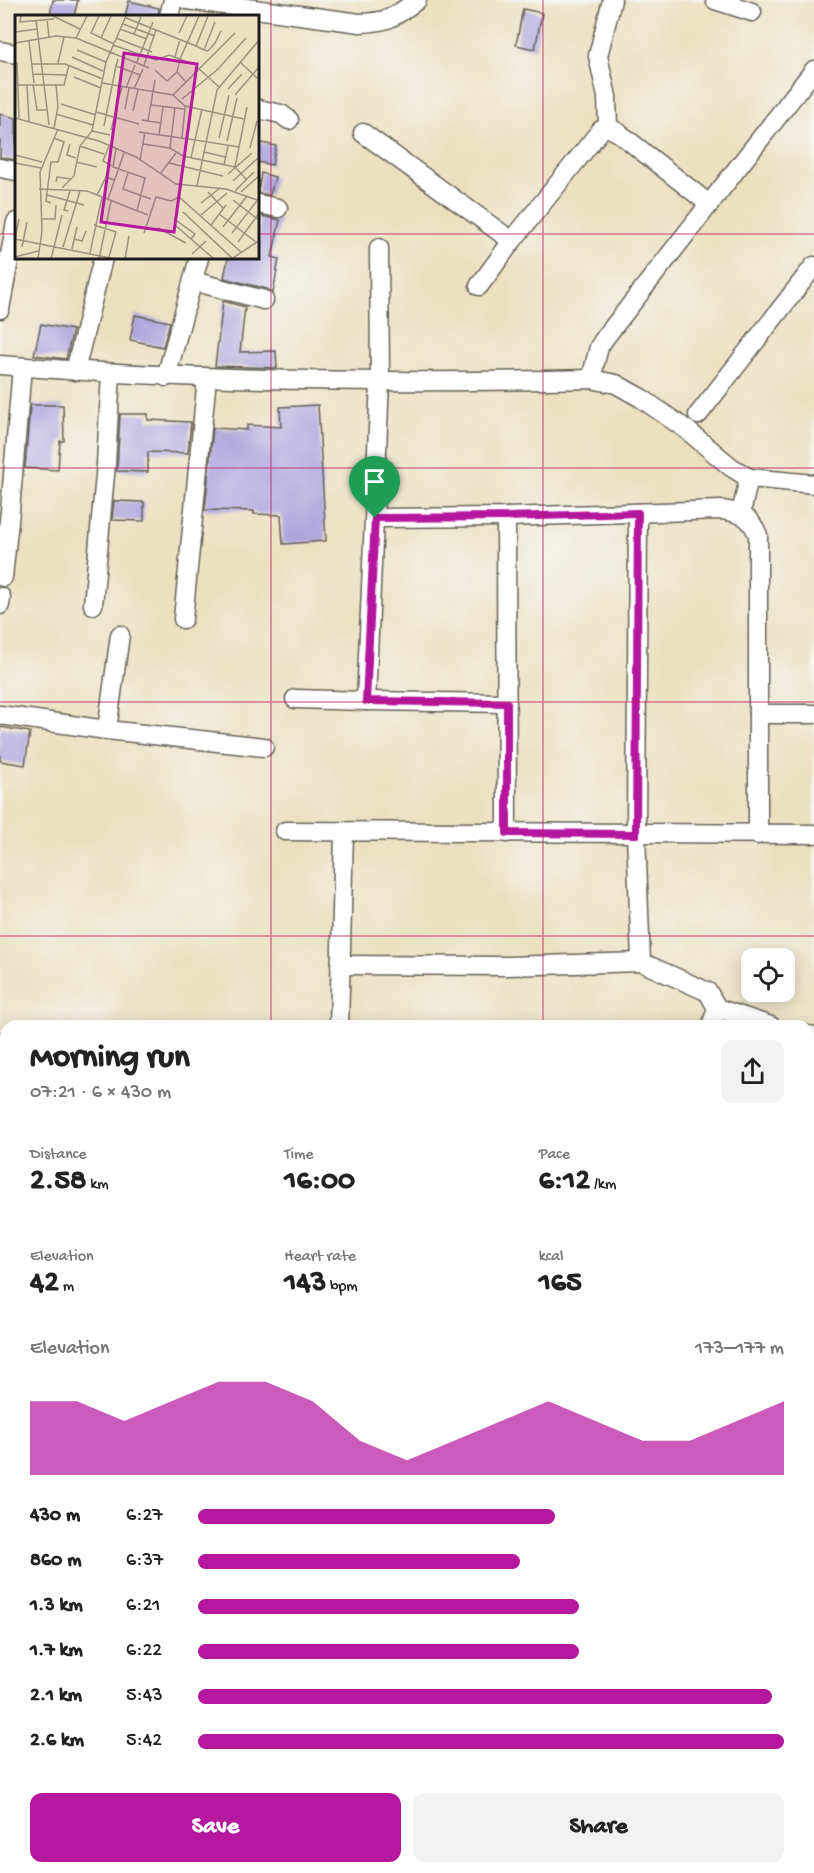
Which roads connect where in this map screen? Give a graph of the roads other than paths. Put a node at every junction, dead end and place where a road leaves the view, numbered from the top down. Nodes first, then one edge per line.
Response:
1 (173, 0) edge
2 (188, 0) edge
3 (417, 0) edge
4 (612, 0) edge
5 (715, 0) edge
6 (252, 8) edge
7 (752, 12) dead end
8 (169, 15) edge
9 (0, 51) edge
10 (15, 54) edge
11 (814, 70) edge
12 (260, 109) edge
13 (289, 120) dead end
14 (608, 127) junction
15 (363, 133) dead end
16 (0, 168) edge
17 (15, 171) edge
18 (260, 204) edge
19 (709, 204) junction
20 (278, 208) dead end
21 (15, 227) edge
22 (512, 241) junction
23 (379, 248) dead end
24 (103, 260) edge
25 (198, 260) edge
26 (814, 266) edge
27 (193, 282) junction
28 (479, 286) dead end
29 (264, 300) dead end
30 (0, 309) edge
31 (0, 365) edge
32 (22, 367) junction
33 (75, 371) junction
34 (111, 373) junction
35 (166, 377) junction
36 (207, 378) junction
37 (591, 379) junction
38 (380, 382) junction
39 (698, 416) dead end
40 (749, 478) junction
41 (814, 484) edge
42 (638, 513) junction
43 (741, 513) junction
44 (506, 517) junction
45 (375, 518) junction
46 (3, 577) dead end
47 (93, 605) dead end
48 (183, 619) dead end
49 (120, 635) dead end
50 (295, 699) dead end
51 (366, 701) junction
52 (507, 703) junction
53 (758, 714) junction
54 (814, 714) edge
55 (0, 715) edge
56 (107, 730) junction
57 (264, 747) dead end
58 (285, 831) dead end
59 (344, 832) junction
60 (507, 833) junction
61 (636, 834) junction
62 (814, 834) edge
63 (758, 835) junction
64 (640, 962) junction
65 (340, 965) junction
66 (717, 1008) junction
67 (339, 1020) edge
68 (713, 1020) edge
69 (753, 1020) edge

1 - 8 street
2 - 6 street
3 - 6 street
4 - 14 street
5 - 7 street
9 - 10 street
11 - 19 street
12 - 13 street
14 - 19 street
14 - 22 street
15 - 22 street
16 - 17 street
18 - 20 street
19 - 37 street
21 - 30 street
22 - 28 street
23 - 38 street
24 - 33 street
25 - 27 street
26 - 39 street
27 - 29 street
27 - 35 street
31 - 32 street
32 - 33 street
32 - 46 street
33 - 34 street
34 - 35 street
34 - 47 street
35 - 36 street
36 - 38 street
36 - 48 street
37 - 38 street
37 - 40 street
38 - 45 street
40 - 41 street
40 - 43 street
42 - 43 street
42 - 44 street
42 - 61 street
43 - 53 street
44 - 45 street
44 - 52 street
45 - 51 street
49 - 56 street
50 - 51 street
51 - 52 street
52 - 60 street
53 - 54 street
53 - 63 street
55 - 56 street
56 - 57 street
58 - 59 street
59 - 60 street
59 - 65 street
60 - 61 street
61 - 63 street
61 - 64 street
62 - 63 street
64 - 65 street
64 - 66 street
65 - 67 street
66 - 68 street
66 - 69 street

